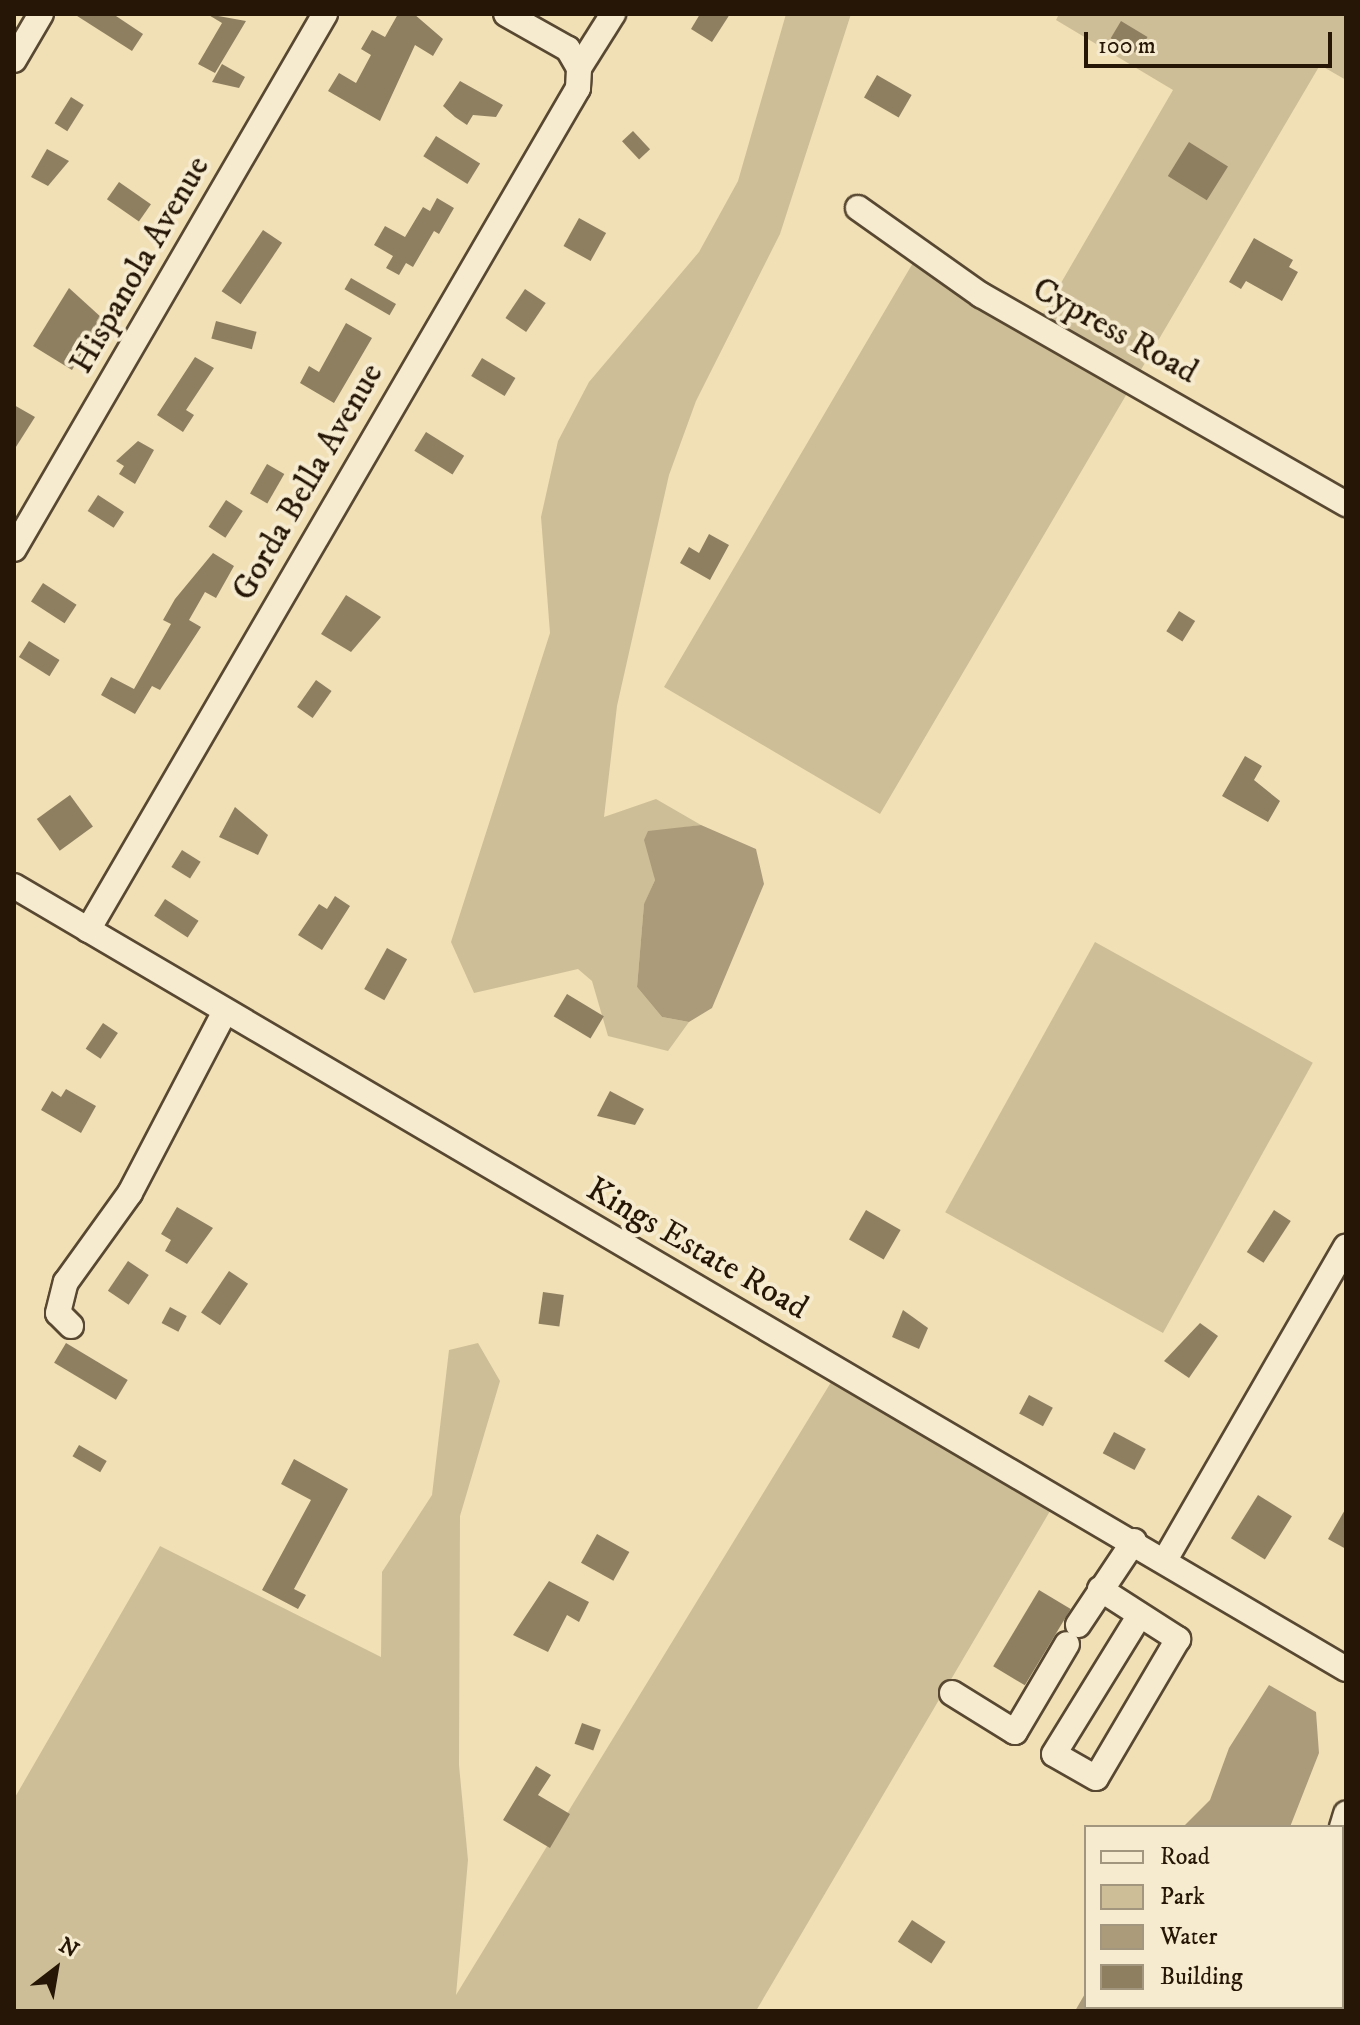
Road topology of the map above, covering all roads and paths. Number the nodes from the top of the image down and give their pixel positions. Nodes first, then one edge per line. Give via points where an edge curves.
1 (41, 14) edge
2 (325, 14) edge
3 (506, 14) edge
4 (613, 14) edge
5 (14, 60) edge
6 (579, 68) junction
7 (858, 208) dead end
8 (1346, 504) edge
9 (14, 549) edge
10 (14, 886) edge
11 (88, 930) junction
12 (225, 1011) junction
13 (1346, 1247) edge
14 (71, 1326) dead end
15 (1134, 1541) junction
16 (1165, 1560) junction
17 (1100, 1589) junction
18 (1140, 1615) junction
19 (1346, 1669) edge
20 (952, 1693) dead end
21 (1015, 1732) junction
22 (1054, 1754) junction

1 - 5 street
2 - 9 street, Hispanola Avenue
3 - 6 street via 568,49
4 - 6 street, Gorda Bella Avenue
6 - 11 street, Gorda Bella Avenue via 572,99
7 - 8 street, Cypress Road via 981,295
10 - 11 street, Kings Estate Road
11 - 12 street, Kings Estate Road
12 - 14 street via 130,1193 66,1282 58,1313
12 - 15 street, Kings Estate Road
13 - 16 street
15 - 16 street, Kings Estate Road
15 - 17 street
16 - 19 street, Kings Estate Road
17 - 18 street
17 - 21 street
18 - 22 street
18 - 22 street via 1178,1639 1096,1778
20 - 21 street
21 - 22 street

